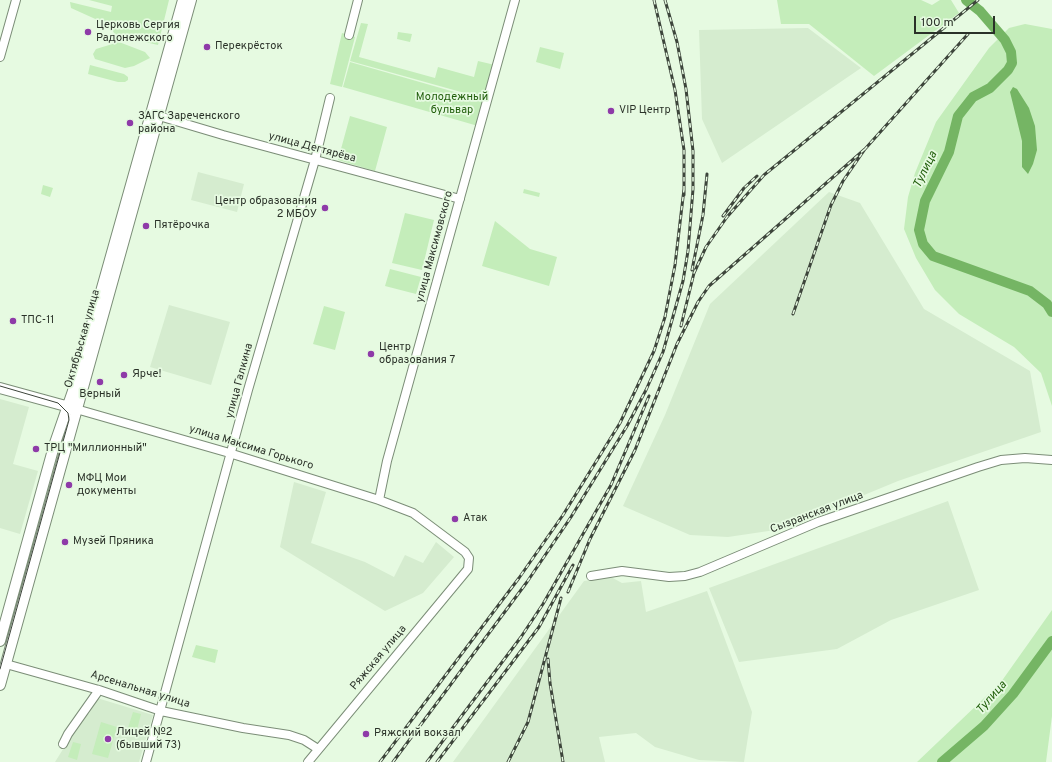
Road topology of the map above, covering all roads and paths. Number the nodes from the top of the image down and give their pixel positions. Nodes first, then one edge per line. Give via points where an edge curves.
1 (16, 0) edge
2 (183, 0) edge
3 (191, 0) edge
4 (358, 0) edge
5 (515, 0) edge
6 (349, 35) dead end
7 (0, 57) edge
8 (330, 98) dead end
9 (159, 116) junction
10 (315, 160) junction
11 (460, 199) junction
12 (0, 388) edge
13 (72, 408) junction
14 (232, 454) junction
15 (1052, 460) edge
16 (379, 500) junction
17 (468, 569) joint
18 (591, 576) dead end
19 (0, 641) edge
20 (3, 663) edge
21 (0, 685) edge
22 (98, 690) junction
23 (161, 711) junction
24 (63, 744) dead end
25 (318, 749) junction
26 (146, 762) edge
27 (308, 762) edge

1 - 7 street
2 - 13 main road, Октябрьская улица
3 - 9 main road, Октябрьская улица
4 - 6 street
5 - 11 street, улица Максимовского
8 - 10 street, улица Галкина
9 - 10 street, улица Дегтярёва
9 - 13 main road, Октябрьская улица
10 - 11 street, улица Дегтярёва
10 - 14 street, улица Галкина
11 - 16 street, улица Максимовского via 389,455
12 - 13 main road, улица Максима Горького
13 - 14 street, улица Максима Горького
13 - 19 main road, Октябрьская улица via 54,446
13 - 20 main road, Октябрьская улица
14 - 16 street, улица Максима Горького
14 - 23 street, улица Галкина
15 - 18 street, Сызранская улица via 1001,460 978,467 818,522 685,576 669,577 622,571
16 - 17 street, улица Максима Горького via 413,514 465,552 469,558
17 - 25 street, Ряжская улица
20 - 21 main road, Октябрьская улица
20 - 22 street, Арсенальная улица
22 - 23 street, Арсенальная улица
22 - 24 street
23 - 25 street, Арсенальная улица via 288,735 304,740
23 - 26 street, улица Галкина
25 - 27 street, Ряжская улица

